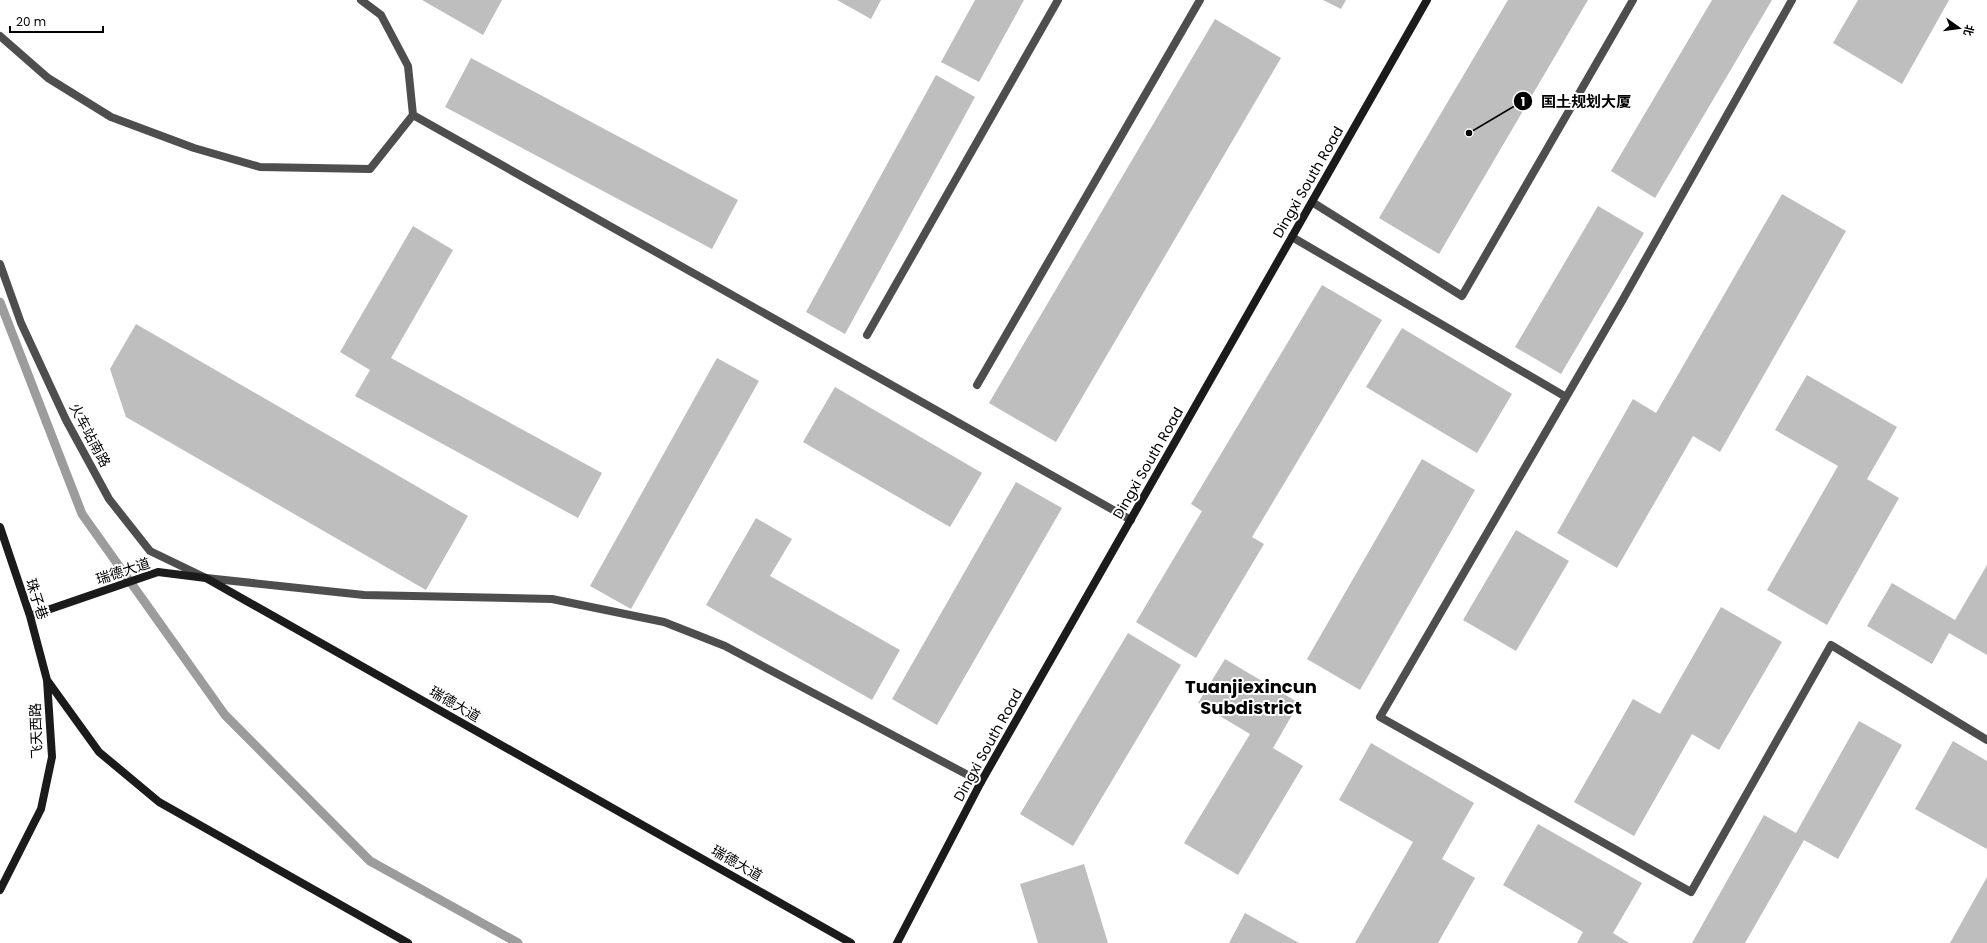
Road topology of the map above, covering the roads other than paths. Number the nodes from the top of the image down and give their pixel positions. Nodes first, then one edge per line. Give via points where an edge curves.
1 (361, 0) edge
2 (1058, 0) edge
3 (1200, 0) edge
4 (1427, 0) edge
5 (1633, 0) edge
6 (1792, 0) edge
7 (0, 36) edge
8 (413, 115) junction
9 (1312, 202) junction
10 (1292, 237) junction
11 (0, 264) edge
12 (866, 335) dead end
13 (977, 385) dead end
14 (1566, 397) junction
15 (1131, 520) junction
16 (0, 527) edge
17 (206, 578) junction
18 (30, 616) junction
19 (47, 680) junction
20 (1987, 740) edge
21 (981, 782) junction
22 (0, 890) edge
23 (408, 943) edge
24 (851, 943) edge
25 (897, 943) edge

1 - 8 street via 381,15 408,66
2 - 12 street
3 - 13 street
4 - 9 street, Dingxi South Road
5 - 9 street via 1462,296
6 - 14 street
7 - 8 street via 48,78 111,117 194,148 260,167 370,169
8 - 15 street
9 - 10 street, Dingxi South Road
10 - 14 street
10 - 15 street, Dingxi South Road
11 - 17 street, 火车站南路 via 21,323 66,420 109,500 150,551
14 - 20 street via 1380,717 1690,892 1831,645
15 - 21 street, Dingxi South Road
16 - 18 street, 珠子巷
17 - 18 street, 瑞德大道 via 158,572
17 - 21 street, 火车站南路 via 364,595 552,599 664,622 724,646
17 - 24 street, 瑞德大道
18 - 19 street, 珠子巷
19 - 22 street, 飞天西路 via 52,757 41,809
19 - 23 street via 99,752 160,802
21 - 25 street, Dingxi South Road

